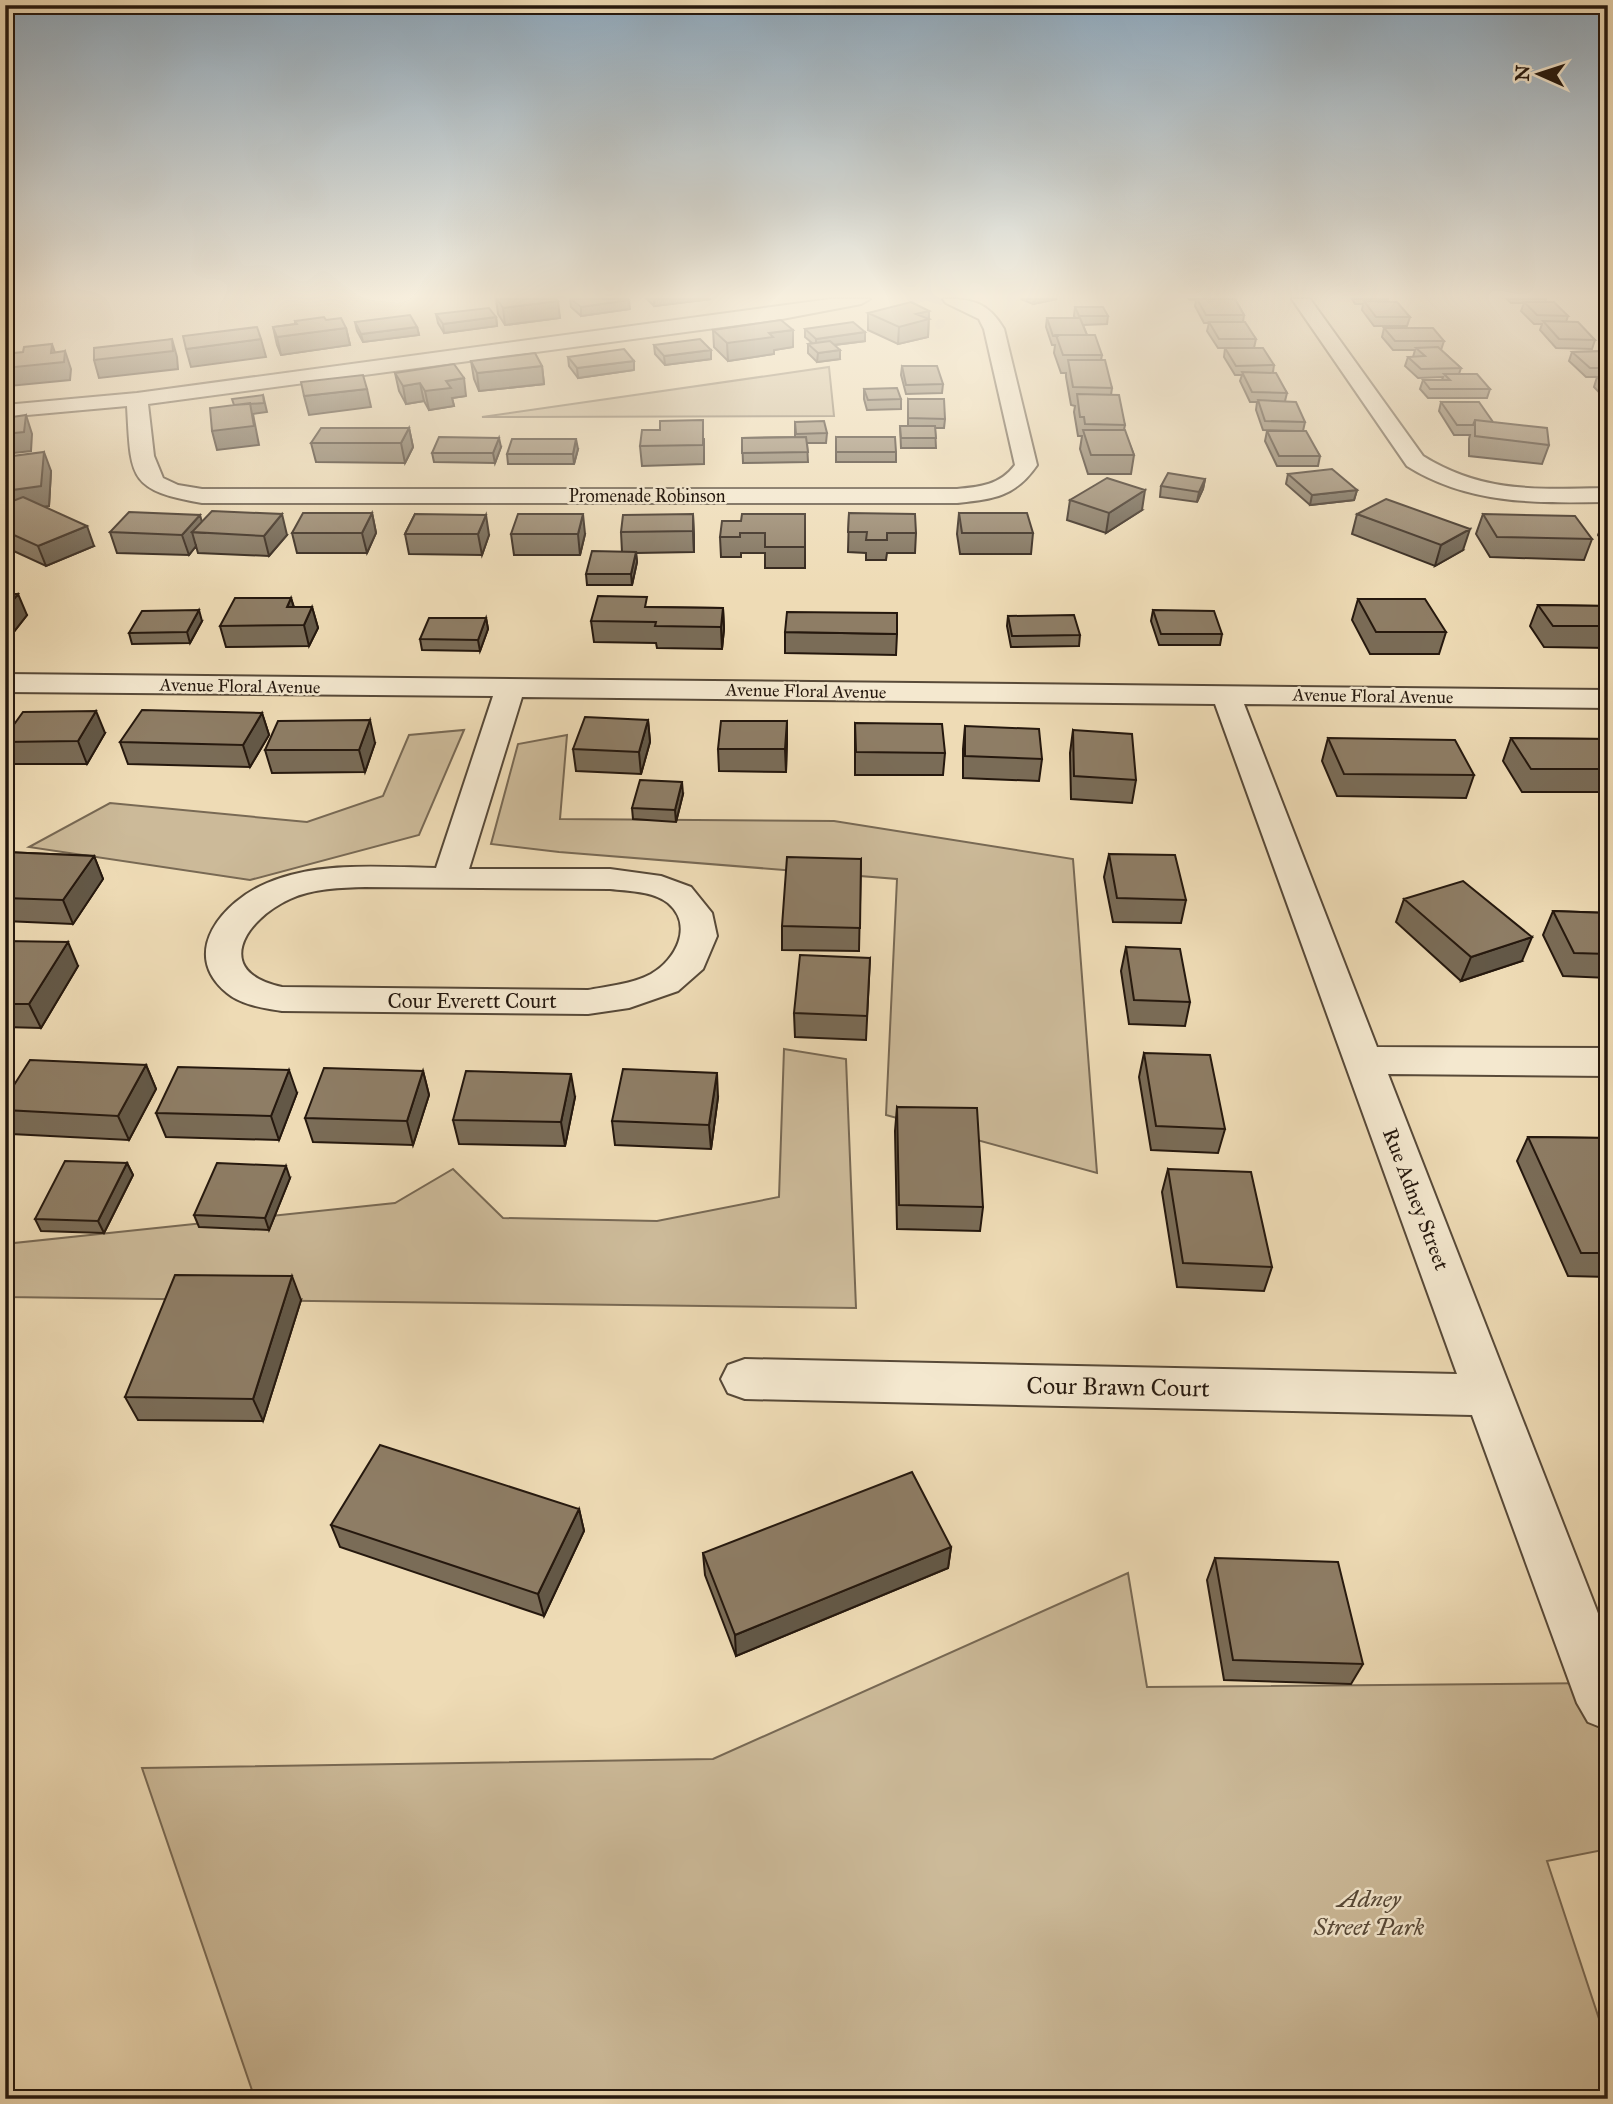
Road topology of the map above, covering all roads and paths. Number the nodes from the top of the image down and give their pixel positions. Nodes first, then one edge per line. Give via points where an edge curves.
1 (151, 397) edge
2 (1010, 397) edge
3 (1370, 397) edge
4 (137, 399) junction
5 (5, 411) edge
6 (1608, 495) edge
7 (5, 683) edge
8 (510, 688) junction
9 (1226, 695) junction
10 (1608, 699) edge
11 (449, 878) junction
12 (1363, 1060) junction
13 (1608, 1062) edge
14 (745, 1378) dead end
15 (1491, 1395) junction
16 (1608, 1702) edge

1 - 4 street
2 - 4 street, Promenade Robinson via 1026,465 1016,482 988,493 957,496 202,496 172,491 145,473
3 - 6 street via 1415,461 1450,482 1515,494
4 - 5 street
7 - 8 street, Avenue Floral Avenue
8 - 9 street, Avenue Floral Avenue
8 - 11 street
9 - 10 street, Avenue Floral Avenue
9 - 12 street, Rue Adney Street
11 - 11 street, Cour Everett Court via 332,879 300,883 270,894 244,911 226,934 222,956 230,977 251,992 282,999 588,1002 629,996 665,982 690,961 699,936 695,913 679,894 649,883
12 - 13 street
12 - 15 street, Rue Adney Street
14 - 15 street, Cour Brawn Court
15 - 16 street, Rue Adney Street via 1597,1683

